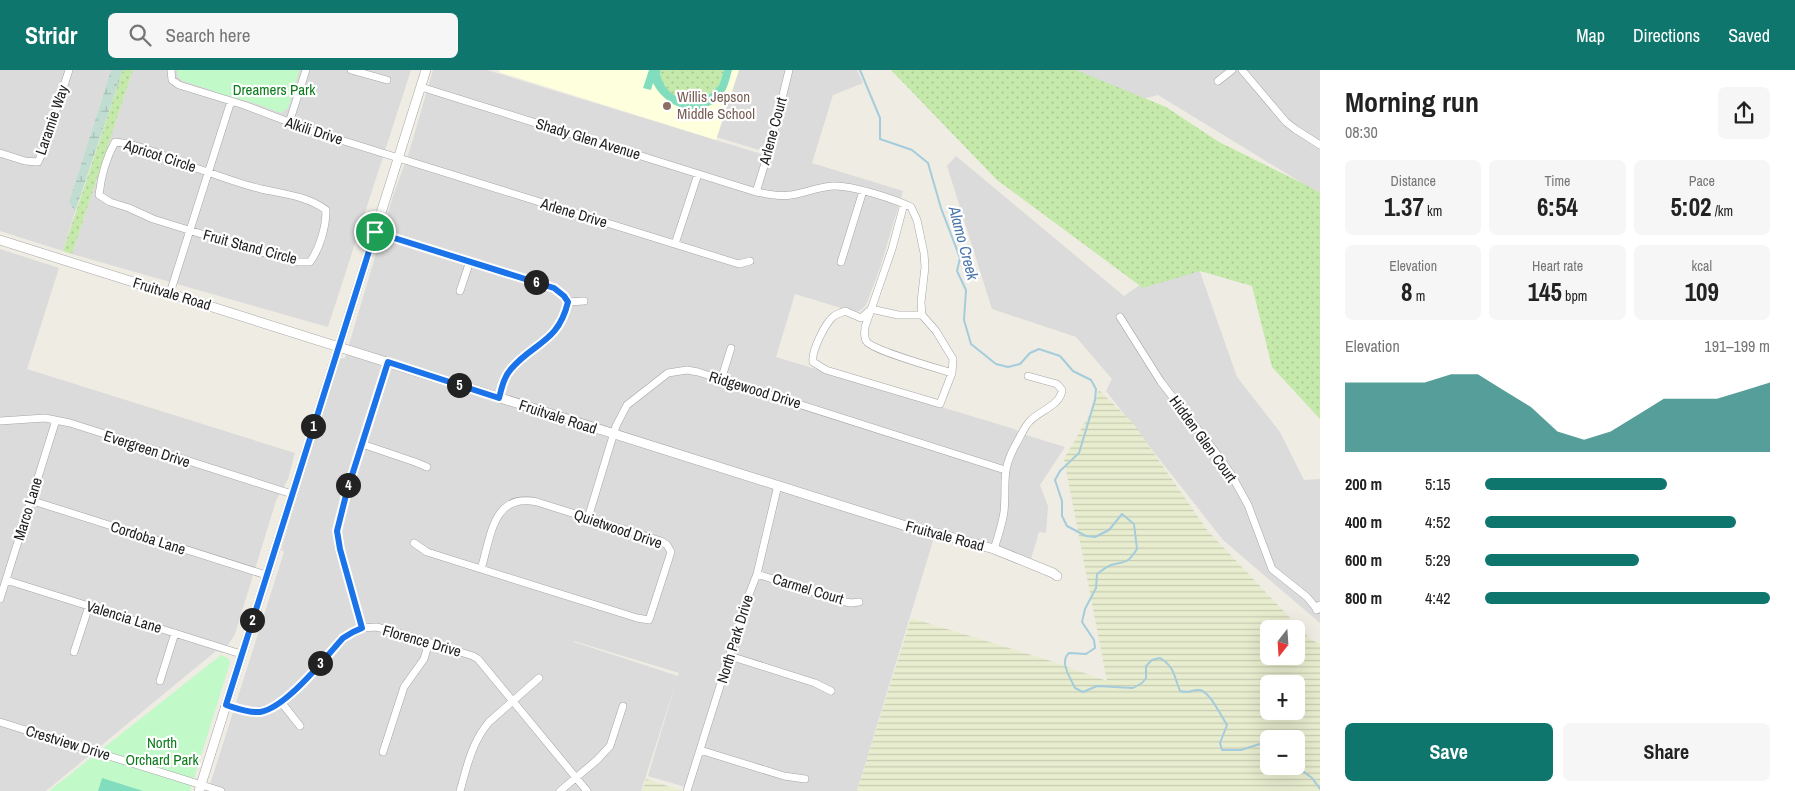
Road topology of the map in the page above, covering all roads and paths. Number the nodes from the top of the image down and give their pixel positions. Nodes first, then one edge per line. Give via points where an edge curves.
1 (69, 70) edge
2 (171, 70) edge
3 (306, 70) edge
4 (351, 70) edge
5 (426, 70) edge
6 (789, 70) edge
7 (1232, 70) edge
8 (1242, 70) edge
9 (387, 80) dead end
10 (1218, 81) dead end
11 (421, 87) junction
12 (231, 101) junction
13 (289, 123) junction
14 (1320, 145) edge
15 (0, 152) edge
16 (398, 157) junction
17 (208, 172) junction
18 (698, 174) junction
19 (756, 192) junction
20 (864, 192) junction
21 (904, 204) junction
22 (190, 230) junction
23 (375, 232) junction
24 (0, 240) edge
25 (675, 244) junction
26 (470, 261) junction
27 (750, 261) dead end
28 (841, 262) dead end
29 (460, 291) dead end
30 (170, 293) junction
31 (584, 301) dead end
32 (568, 302) junction
33 (871, 309) junction
34 (922, 314) junction
35 (1120, 317) dead end
36 (338, 347) junction
37 (731, 348) dead end
38 (388, 362) junction
39 (952, 373) junction
40 (1028, 376) dead end
41 (720, 380) junction
42 (499, 398) junction
43 (56, 420) junction
44 (0, 421) edge
45 (614, 435) junction
46 (362, 444) junction
47 (426, 467) dead end
48 (1005, 470) junction
49 (778, 486) junction
50 (292, 494) junction
51 (30, 500) junction
52 (588, 518) junction
53 (414, 543) dead end
54 (994, 549) junction
55 (481, 568) junction
56 (757, 574) junction
57 (266, 575) junction
58 (1056, 576) dead end
59 (6, 580) junction
60 (0, 599) edge
61 (859, 602) dead end
62 (89, 606) junction
63 (1319, 607) edge
64 (362, 628) junction
65 (175, 633) junction
66 (429, 642) junction
67 (74, 652) dead end
68 (241, 654) junction
69 (730, 656) junction
70 (539, 678) dead end
71 (160, 681) dead end
72 (831, 691) dead end
73 (514, 700) junction
74 (281, 702) junction
75 (226, 705) junction
76 (622, 706) dead end
77 (1, 724) edge
78 (300, 726) dead end
79 (700, 750) junction
80 (383, 752) dead end
81 (577, 778) junction
82 (805, 779) dead end
83 (200, 788) edge
84 (222, 791) edge
85 (460, 791) edge
86 (560, 791) edge
87 (587, 791) edge
88 (687, 791) edge

1 - 15 street, Laramie Way via 38,162
2 - 12 street, Alkili Drive via 172,80 179,85
3 - 13 street
4 - 9 street
5 - 11 street
6 - 19 street, Arlene Court
7 - 10 street
8 - 14 street via 1286,122
11 - 16 street
11 - 18 street, Shady Glen Avenue
12 - 13 street, Alkili Drive
12 - 17 street
13 - 16 street, Alkili Drive
16 - 23 street
16 - 25 street, Arlene Drive
17 - 22 street
17 - 22 street, Apricot Circle via 127,143 116,142 109,152 98,195 153,219
17 - 22 street, Fruit Stand Circle via 318,204 326,210 324,229 310,262 256,251
18 - 19 street, Shady Glen Avenue
18 - 25 street
19 - 20 street, Shady Glen Avenue via 791,195 835,186
20 - 21 street, Shady Glen Avenue
20 - 28 street
21 - 33 street
21 - 34 street via 912,207 918,220 924,253
22 - 30 street
23 - 26 street
23 - 36 street
24 - 30 street, Fruitvale Road
25 - 27 street, Arlene Drive via 739,264
26 - 29 street
26 - 32 street via 554,288
30 - 36 street, Fruitvale Road
31 - 32 street
32 - 42 street via 559,327 510,371
33 - 34 street via 898,315
33 - 39 street via 865,327 867,343
33 - 39 street via 861,318 845,311 833,317 815,347 813,362 826,370 940,404
34 - 39 street via 953,359
35 - 63 street, Hidden Glen Court via 1161,382 1232,476 1248,505 1272,569
36 - 38 street, Fruitvale Road
36 - 50 street
37 - 41 street
38 - 42 street, Fruitvale Road
38 - 46 street
40 - 48 street via 1057,384 1062,395 1029,421
41 - 45 street, Ridgewood Drive via 687,370 668,373 627,405
41 - 48 street, Ridgewood Drive
42 - 45 street, Fruitvale Road
43 - 44 street, Evergreen Drive
43 - 50 street, Evergreen Drive
43 - 51 street, Marco Lane
45 - 49 street, Fruitvale Road
45 - 52 street, Ridgewood Drive
46 - 47 street
46 - 64 street via 337,531
48 - 54 street via 1002,526
49 - 54 street, Fruitvale Road via 926,532
49 - 56 street, North Park Drive
50 - 57 street
51 - 57 street, Cordoba Lane
51 - 59 street, Marco Lane
52 - 55 street, Quietwood Drive via 531,500 509,503 496,517
52 - 55 street, Quietwood Drive via 661,541 670,548 670,558 649,620
53 - 55 street via 427,552
54 - 58 street, Fruitvale Road
56 - 61 street, Carmel Court via 841,601
56 - 69 street, North Park Drive
57 - 68 street
59 - 60 street, Marco Lane
59 - 62 street, Valencia Lane
62 - 65 street, Valencia Lane
62 - 67 street
64 - 66 street, Florence Drive via 376,627
64 - 74 street, Florence Drive via 343,638
65 - 68 street, Valencia Lane
65 - 71 street
66 - 73 street, Florence Drive via 478,659
66 - 80 street via 424,659 404,687
68 - 75 street
69 - 72 street via 815,682
69 - 79 street, North Park Drive
70 - 73 street
73 - 81 street, Florence Drive
73 - 85 street via 488,722 476,738
74 - 75 street, Florence Drive via 270,709 252,712
74 - 78 street
75 - 83 street
76 - 81 street via 610,746
77 - 83 street, Crestview Drive
79 - 82 street via 784,776
79 - 88 street, North Park Drive
81 - 86 street
81 - 87 street, Florence Drive
83 - 84 street, Crestview Drive

